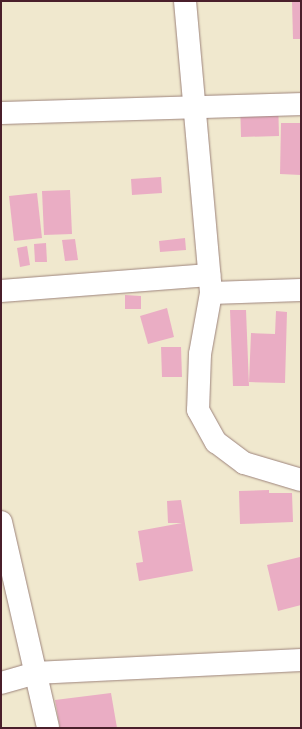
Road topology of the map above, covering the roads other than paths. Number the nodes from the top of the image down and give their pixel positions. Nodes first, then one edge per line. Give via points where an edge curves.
1 (185, 1) edge
2 (194, 104) junction
3 (301, 104) edge
4 (1, 113) edge
5 (210, 284) junction
6 (301, 290) edge
7 (1, 291) edge
8 (301, 480) edge
9 (1, 522) edge
10 (301, 660) edge
11 (35, 673) junction
12 (1, 683) edge
13 (48, 728) edge

1 - 2 street
2 - 3 street
2 - 4 street
2 - 5 street
5 - 6 street
5 - 7 street
5 - 8 street via 200,354 198,410 216,442 244,463
9 - 11 street
10 - 11 street
11 - 12 street
11 - 13 street

